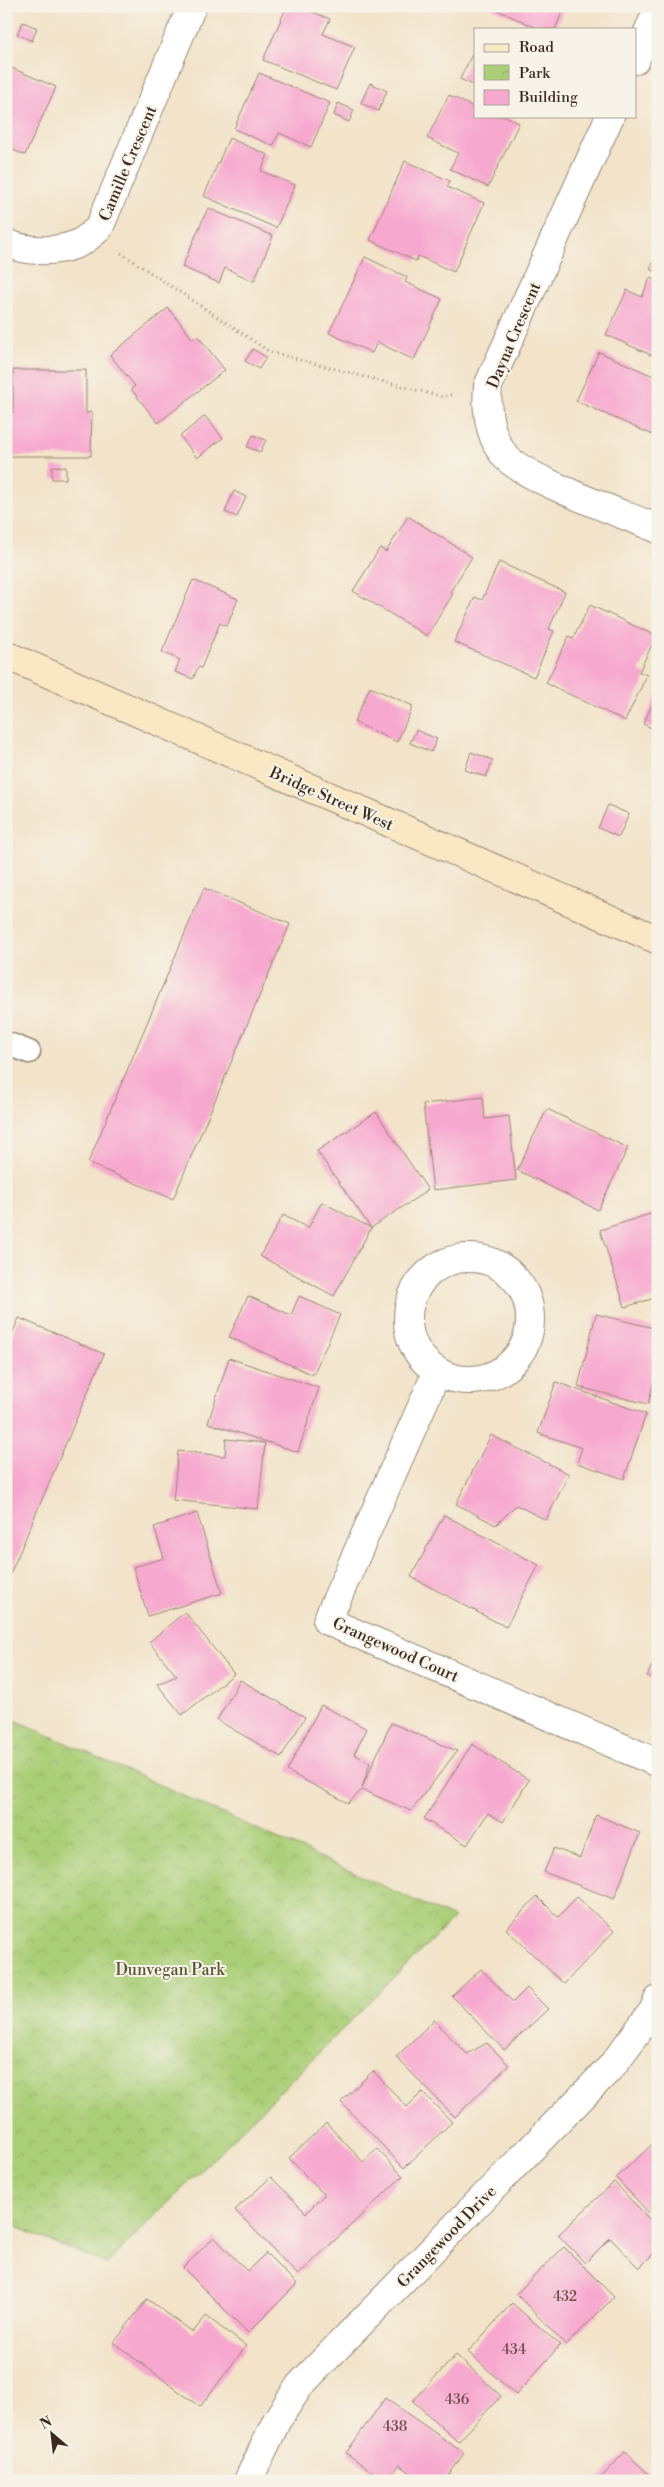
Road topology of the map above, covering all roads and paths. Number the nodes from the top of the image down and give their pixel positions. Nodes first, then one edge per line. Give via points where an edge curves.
1 (192, 6) edge
2 (658, 10) edge
3 (636, 58) edge
4 (609, 118) edge
5 (99, 228) junction
6 (6, 243) edge
7 (488, 386) junction
8 (658, 529) edge
9 (6, 656) edge
10 (658, 940) edge
11 (6, 1043) edge
12 (29, 1052) dead end
13 (437, 1372) junction
14 (658, 1763) edge
15 (658, 2000) edge
16 (248, 2481) edge

1 - 5 street, Camille Crescent
2 - 3 street
4 - 7 street, Dayna Crescent
5 - 6 street, Camille Crescent via 78,244 52,250 15,247
5 - 7 path via 124,256 270,352 443,397
7 - 8 street, Dayna Crescent via 486,408 494,434 504,455 524,472
9 - 10 main road, Bridge Street West
11 - 12 lane
13 - 13 street via 456,1379 478,1380 492,1376 510,1365 527,1339 530,1318 526,1298 515,1279 497,1265 466,1258 445,1263 422,1281 411,1299 408,1327 414,1348
13 - 14 street, Grangewood Court via 327,1621
15 - 16 street, Grangewood Drive via 611,2067 300,2384 277,2420

